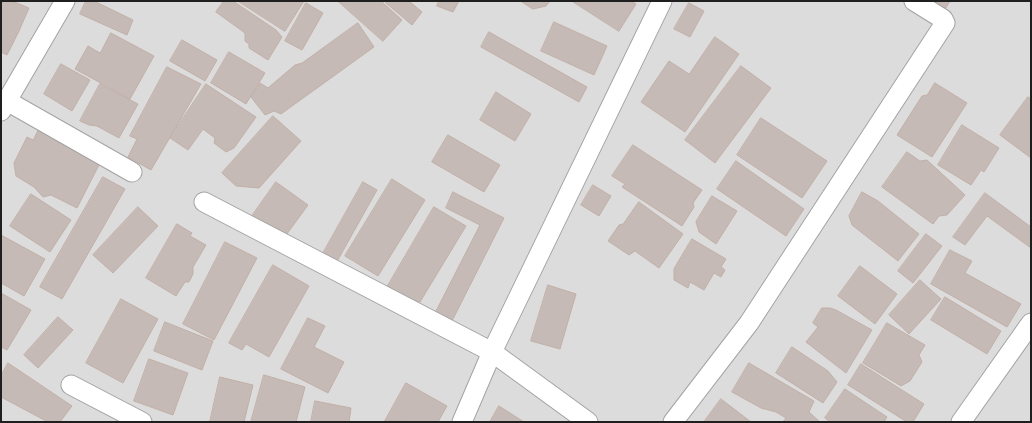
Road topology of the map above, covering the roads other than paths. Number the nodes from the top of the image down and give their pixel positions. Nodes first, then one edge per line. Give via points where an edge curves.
1 (65, 1) edge
2 (662, 1) edge
3 (914, 1) edge
4 (4, 106) edge
5 (132, 172) dead end
6 (204, 202) dead end
7 (1031, 323) edge
8 (492, 352) junction
9 (70, 385) dead end
10 (142, 422) edge
11 (462, 422) edge
12 (588, 422) edge
13 (673, 422) edge
14 (961, 422) edge

1 - 4 street
2 - 8 street
3 - 13 street via 945,23 749,324
4 - 5 street
6 - 8 street
7 - 14 street
8 - 11 street
8 - 12 street
9 - 10 street

